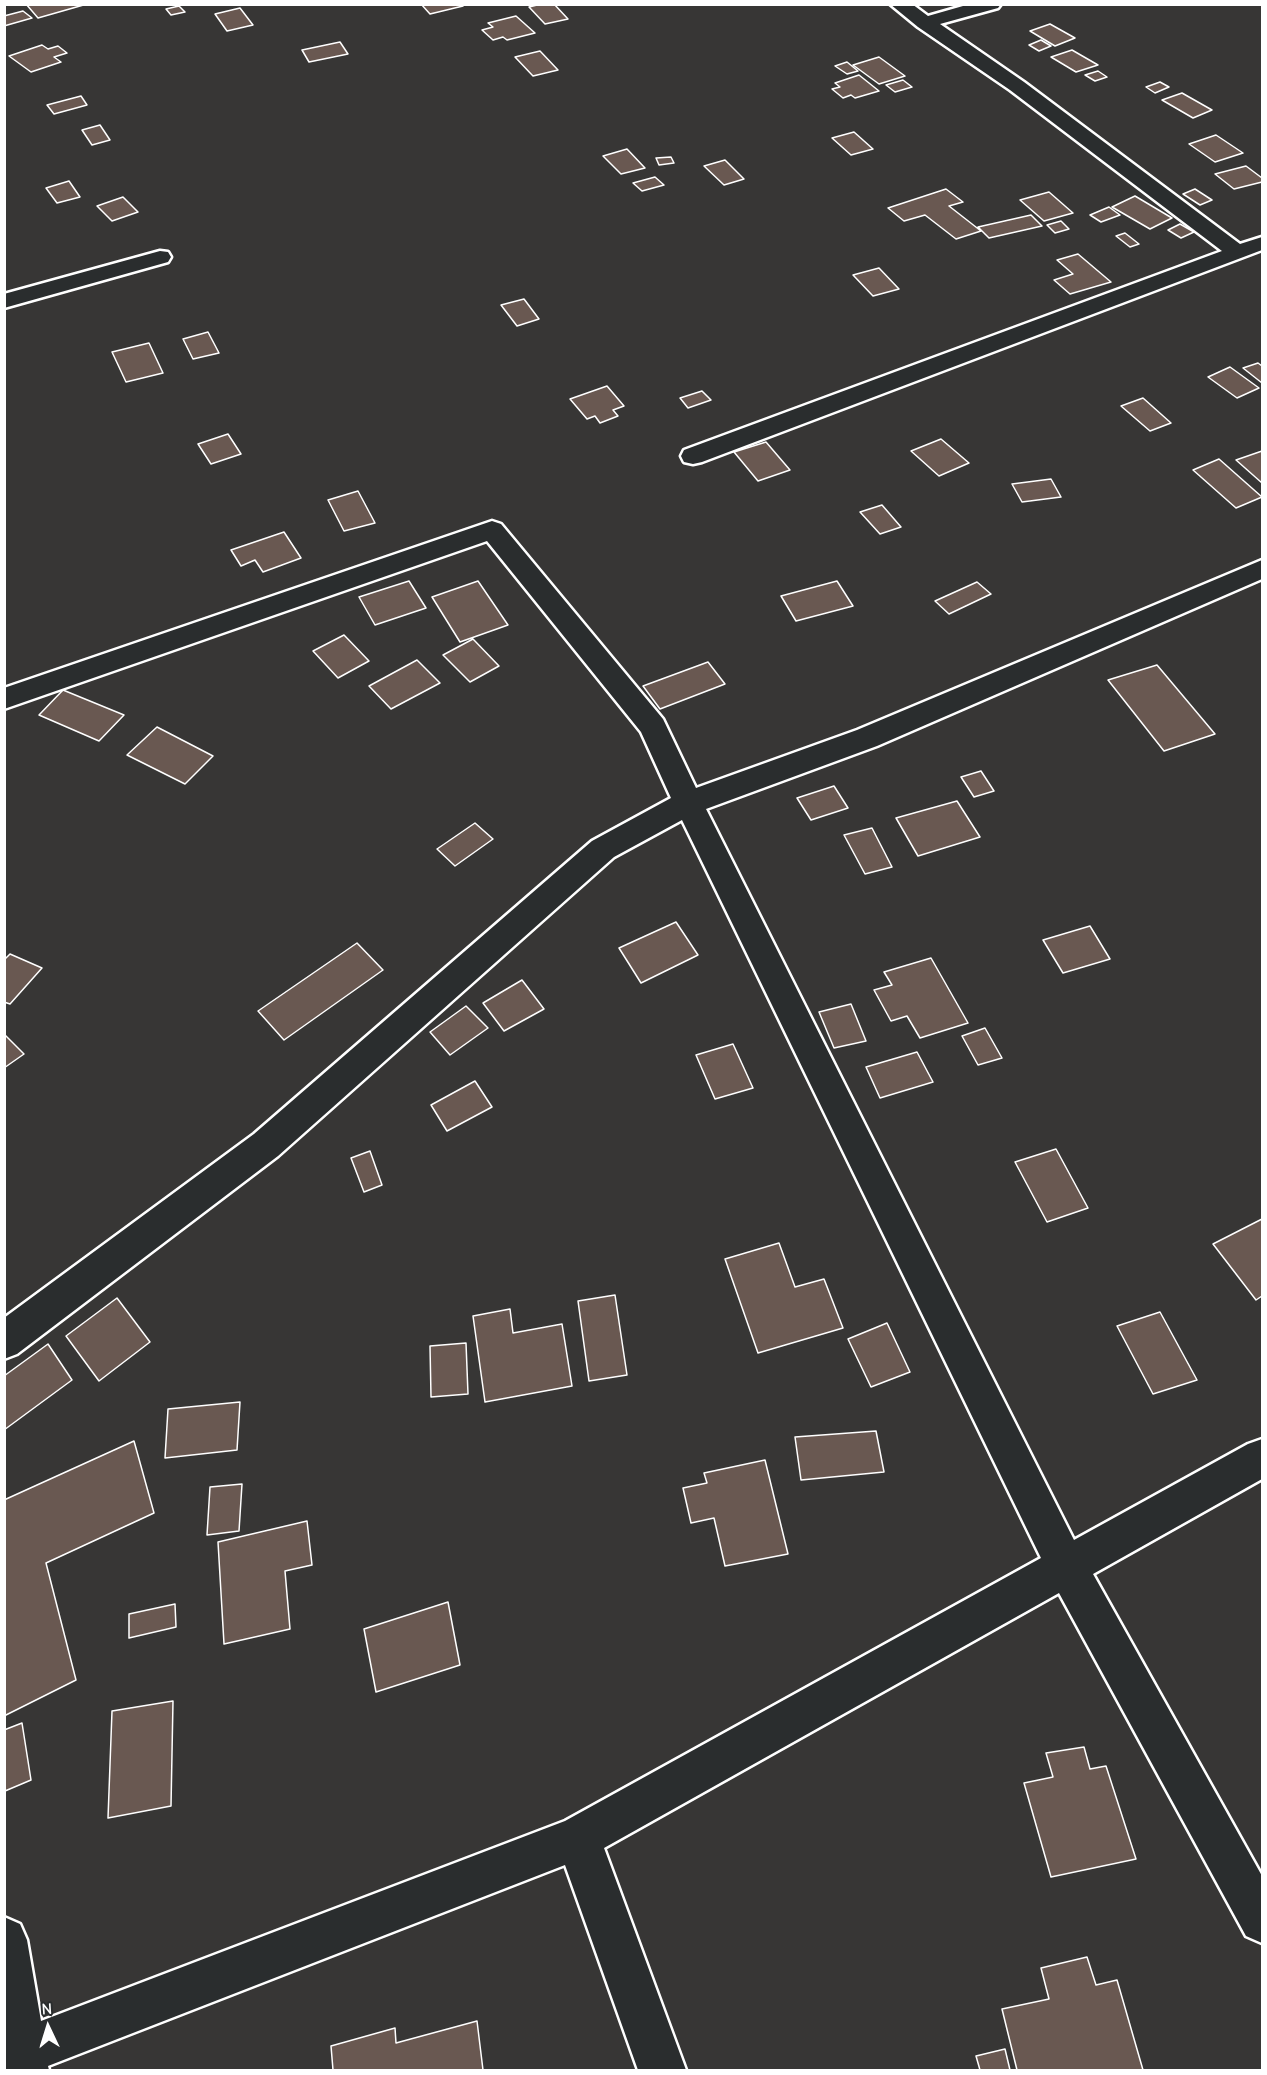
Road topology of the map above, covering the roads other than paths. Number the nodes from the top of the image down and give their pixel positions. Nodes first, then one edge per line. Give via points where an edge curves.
1 (899, 4) edge
2 (992, 4) edge
3 (924, 23) junction
4 (1263, 243) edge
5 (1239, 252) junction
6 (160, 257) dead end
7 (4, 301) edge
8 (693, 456) dead end
9 (1263, 569) edge
10 (4, 699) edge
11 (688, 803) junction
12 (4, 1341) edge
13 (1263, 1458) edge
14 (1067, 1568) junction
15 (578, 1838) junction
16 (1263, 1920) edge
17 (4, 1940) edge
18 (18, 2062) edge
19 (662, 2070) edge

1 - 3 street
2 - 3 street
3 - 5 street via 1017,86
4 - 5 street
5 - 8 street
6 - 7 street
9 - 11 street via 867,738
10 - 11 street via 492,530 652,727
11 - 12 street via 603,849 266,1145
11 - 14 street
13 - 14 street
14 - 15 street
14 - 16 street
15 - 18 street
15 - 19 street
17 - 18 street

